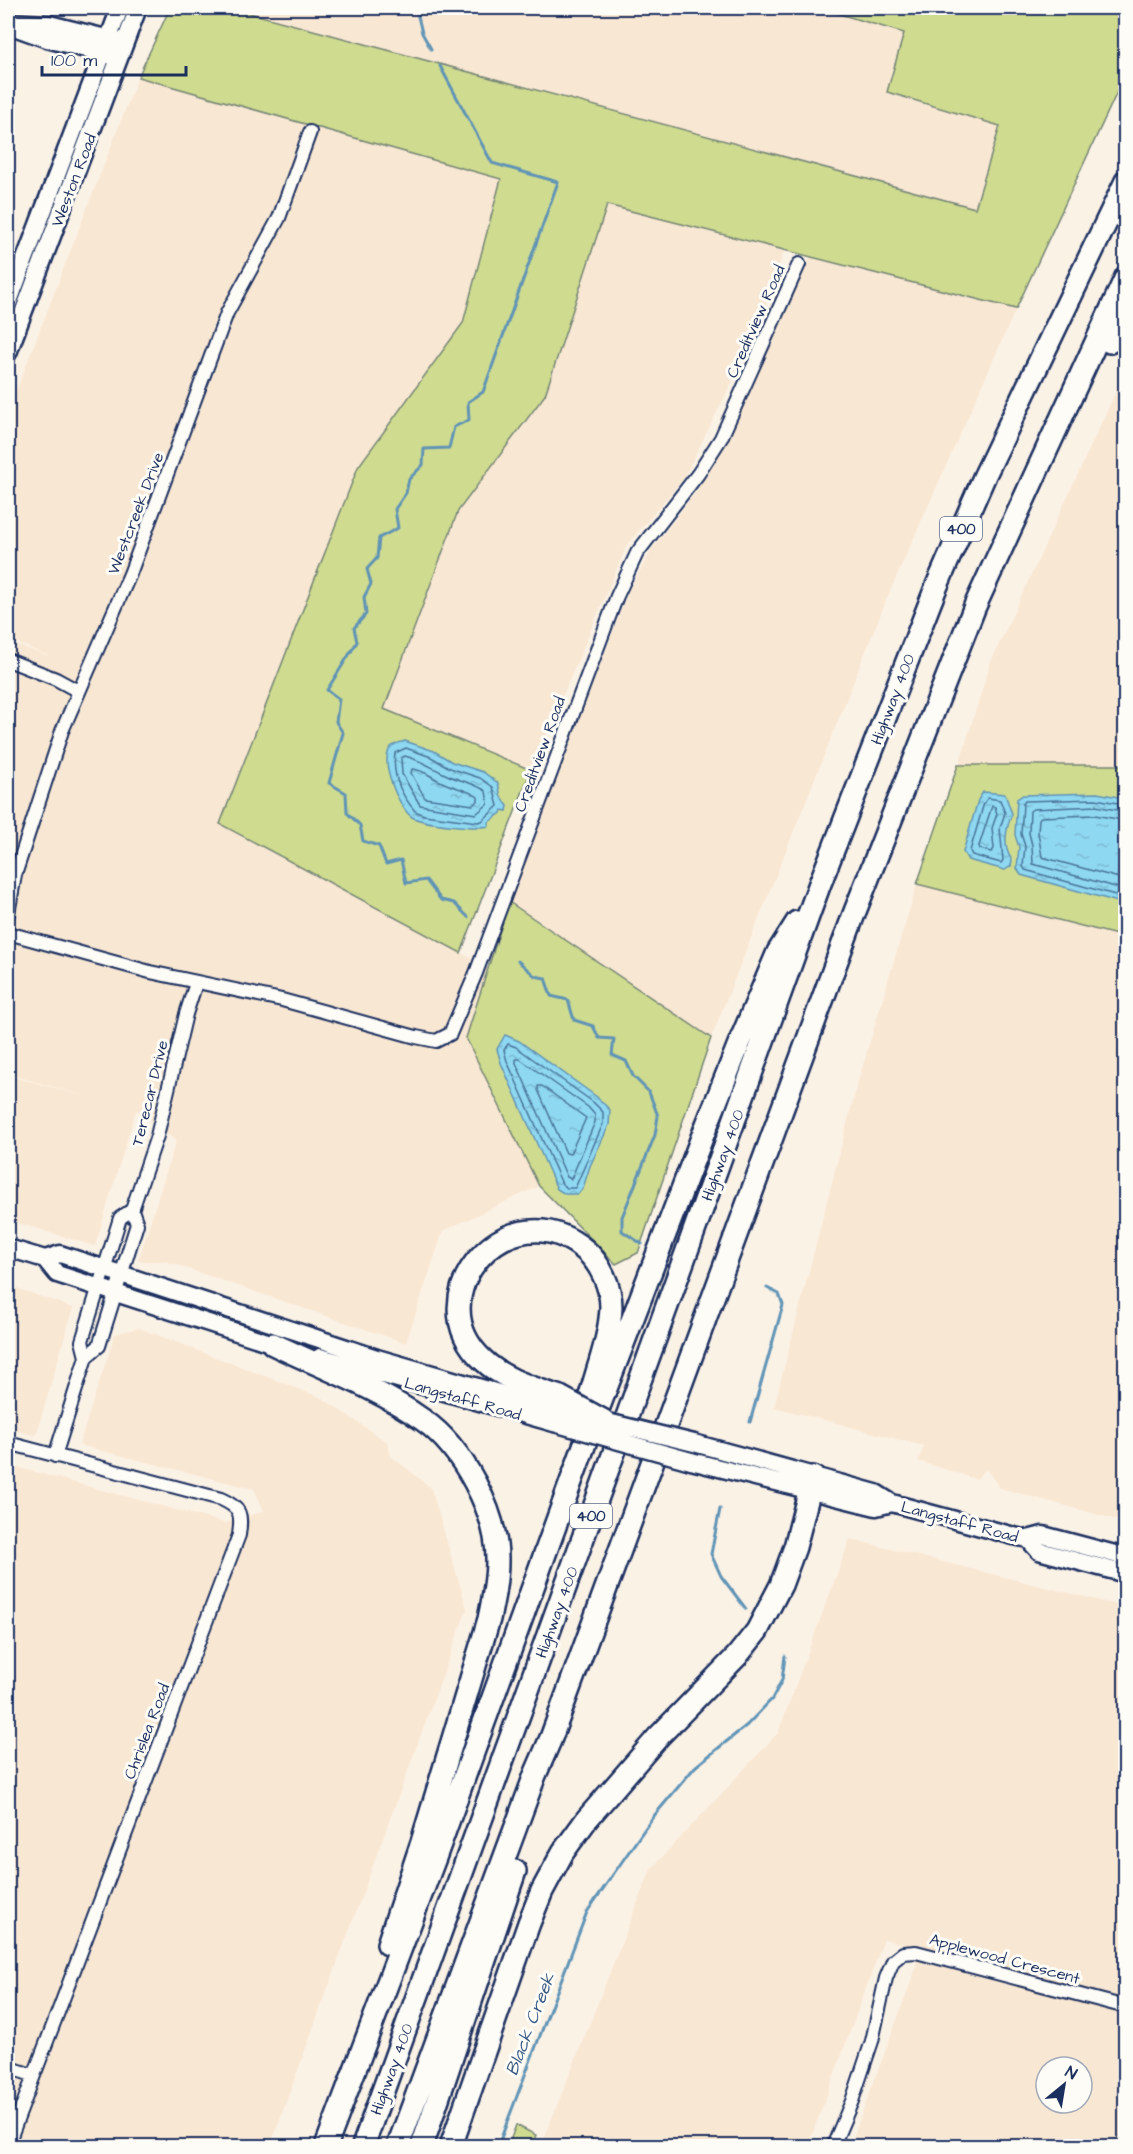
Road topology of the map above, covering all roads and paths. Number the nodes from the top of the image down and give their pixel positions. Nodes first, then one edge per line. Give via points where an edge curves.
1 (120, 8) edge
2 (138, 8) edge
3 (8, 23) edge
4 (106, 46) junction
5 (122, 50) junction
6 (310, 132) dead end
7 (1125, 181) edge
8 (799, 264) dead end
9 (1125, 277) edge
10 (8, 304) edge
11 (1125, 313) edge
12 (8, 353) edge
13 (1073, 390) junction
14 (8, 660) edge
15 (78, 691) junction
16 (819, 886) junction
17 (8, 914) edge
18 (8, 929) edge
19 (196, 983) junction
20 (132, 1210) junction
21 (8, 1248) edge
22 (45, 1259) junction
23 (113, 1270) junction
24 (98, 1288) junction
25 (115, 1293) junction
26 (273, 1344) junction
27 (86, 1357) junction
28 (557, 1410) junction
29 (604, 1421) joint
30 (8, 1443) edge
31 (584, 1446) junction
32 (55, 1456) junction
33 (812, 1484) junction
34 (1028, 1539) junction
35 (1125, 1557) edge
36 (1125, 1575) edge
37 (551, 1738) junction
38 (1125, 2007) edge
39 (361, 2051) junction
40 (8, 2067) edge
41 (32, 2075) junction
42 (8, 2144) edge
43 (326, 2146) edge
44 (363, 2146) edge
45 (398, 2146) edge
46 (422, 2146) edge
47 (451, 2146) edge
48 (833, 2146) edge

1 - 4 main road, Weston Road
2 - 5 main road, Weston Road
3 - 4 main road via 49,24
4 - 5 main road
4 - 10 main road, Weston Road
5 - 12 main road, Weston Road
6 - 15 street, Westcreek Drive via 279,218 227,313 130,574
7 - 16 highway, Highway 400 / 400 via 966,516
8 - 19 street, Creditview Road via 721,438 637,553 615,601 450,1034 436,1041 282,1000
9 - 13 highway, Highway 400 / 400
11 - 13 highway via 1106,350
13 - 37 highway, Highway 400 / 400 via 975,606 858,904
14 - 15 street
15 - 17 street, Westcreek Drive via 15,875
16 - 31 highway via 778,952 738,1044
16 - 44 highway, Highway 400 / 400
18 - 19 street via 8,933
19 - 20 street, Terecar Drive via 156,1136
20 - 23 street, Terecar Drive via 120,1218
20 - 23 street, Terecar Drive via 138,1224
21 - 22 main road, Langstaff Road
22 - 23 main road, Langstaff Road via 60,1254
22 - 24 main road, Langstaff Road via 57,1274
23 - 24 street
23 - 25 street, Terecar Drive
23 - 28 main road, Langstaff Road via 377,1358
24 - 25 main road, Langstaff Road
24 - 27 street via 82,1341
25 - 26 main road, Langstaff Road
25 - 27 street, Terecar Drive via 99,1346
26 - 28 main road, Langstaff Road
26 - 39 highway via 426,1422 448,1442 471,1475 495,1534 498,1559 489,1619 422,1842 375,1981
27 - 32 street
28 - 29 highway, bridge
28 - 31 highway via 482,1359 465,1338 462,1327 459,1310 467,1274 496,1241 518,1233 541,1231 578,1244 594,1258 606,1284 611,1305 608,1328 583,1424
28 - 33 main road, Langstaff Road, bridge via 691,1461
29 - 33 main road, Langstaff Road, bridge via 694,1443
30 - 32 street, Chrislea Road
31 - 39 highway
32 - 41 street, Chrislea Road via 221,1499 240,1512 241,1521 239,1535
33 - 34 main road, Langstaff Road via 876,1508 892,1503
33 - 47 highway via 781,1585 758,1631 652,1744 563,1852 529,1923
34 - 35 main road, Langstaff Road via 1043,1536
34 - 36 main road, Langstaff Road via 1039,1551
37 - 45 highway, Highway 400 / 400
37 - 46 highway via 550,1767
38 - 48 street, Applewood Crescent via 916,1952 903,1953 893,1962 886,1978 872,2041
39 - 43 highway
40 - 41 street
41 - 42 street, Chrislea Road

